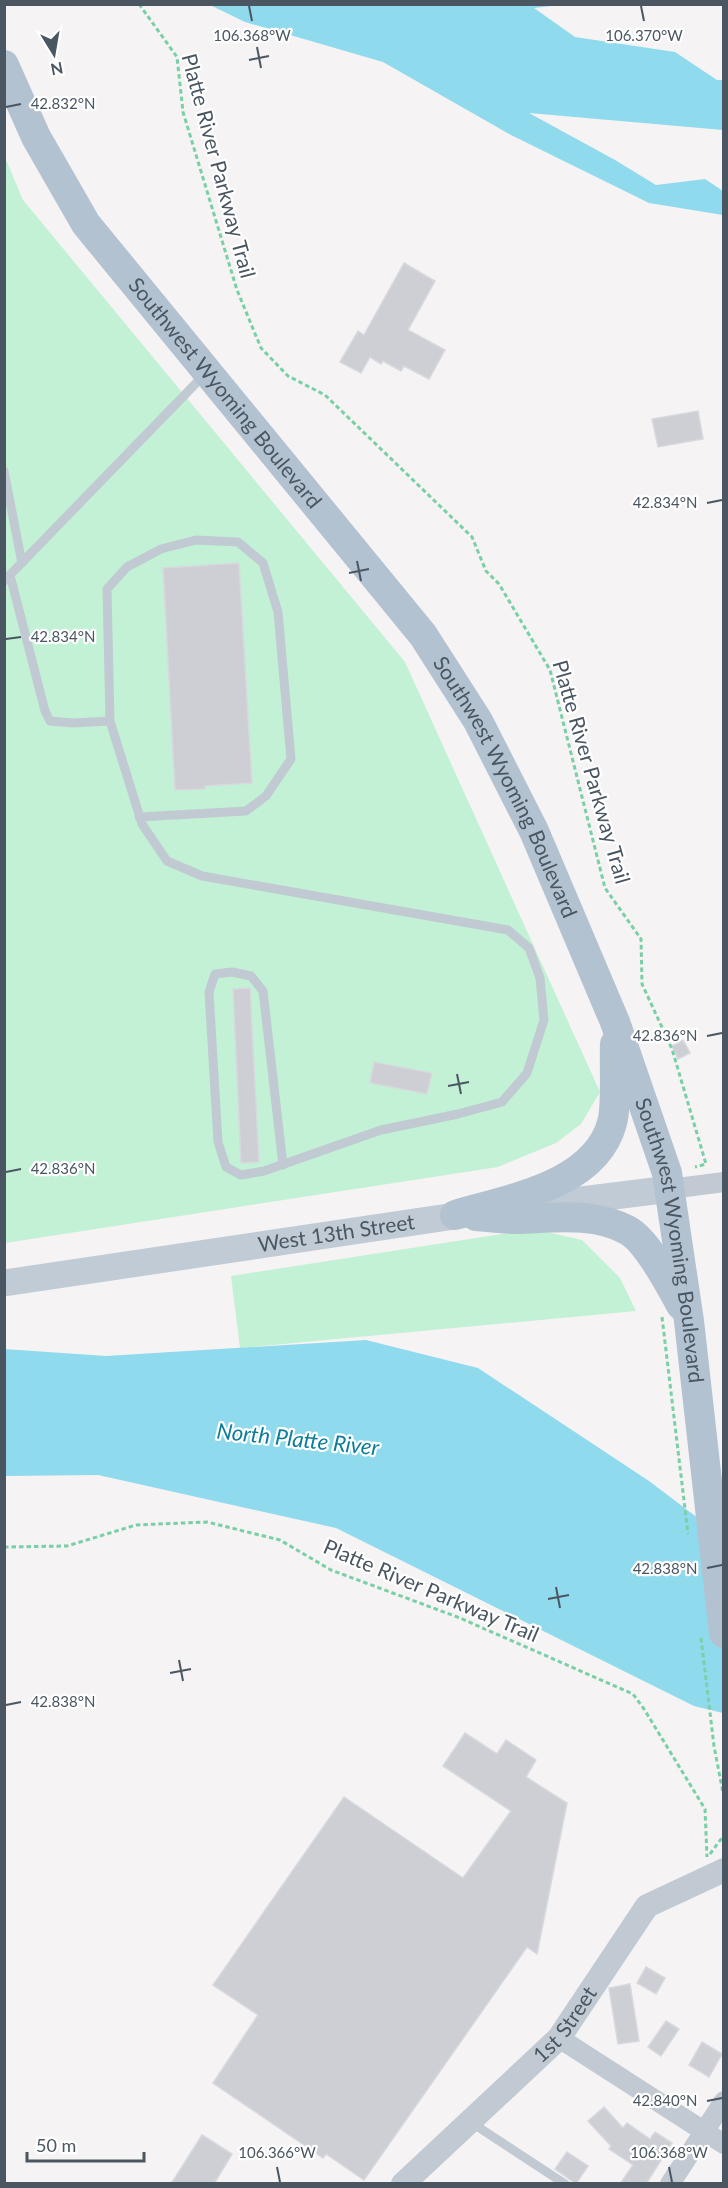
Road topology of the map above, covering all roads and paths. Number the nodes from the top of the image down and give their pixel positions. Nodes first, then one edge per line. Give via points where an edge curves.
1 (139, 4) edge
2 (4, 65) edge
3 (207, 371) junction
4 (4, 471) edge
5 (22, 563) junction
6 (8, 578) edge
7 (110, 721) junction
8 (140, 817) junction
9 (615, 1022) junction
10 (706, 1164) dead end
11 (283, 1165) junction
12 (723, 1182) edge
13 (670, 1189) junction
14 (455, 1215) junction
15 (4, 1283) edge
16 (689, 1321) junction
17 (4, 1547) edge
18 (723, 1633) edge
19 (714, 1746) dead end
20 (723, 1798) edge
21 (723, 1835) edge
22 (723, 1870) edge
23 (559, 2038) junction
24 (723, 2101) edge
25 (470, 2121) junction
26 (704, 2131) junction
27 (723, 2144) edge
28 (403, 2184) edge
29 (565, 2184) edge
30 (670, 2184) edge

1 - 10 path, Platte River Parkway Trail via 177,57 183,112 237,290 261,348 288,376 325,395 472,537 486,572 499,584 550,670 605,888 641,939 642,984 672,1049
2 - 3 main road, Southwest Wyoming Boulevard via 36,137 86,224
3 - 5 lane
3 - 9 main road, Southwest Wyoming Boulevard via 423,635 478,721 534,831
4 - 5 lane
5 - 6 lane
6 - 7 lane via 50,721
7 - 8 lane
7 - 8 lane via 107,590 127,567 161,549 196,540 238,542 263,563 278,612 291,759 266,796 246,811
8 - 11 lane via 167,861 202,876 508,930 529,948 540,978 544,1020 527,1073 502,1102 381,1130
9 - 13 main road, Southwest Wyoming Boulevard
9 - 14 main road via 613,1121 605,1143 580,1169 549,1186
11 - 11 lane via 241,1175 226,1167 218,1142 209,993 215,975 232,972 251,976 263,991
12 - 13 street
13 - 14 main road, West 13th Street
13 - 16 main road, Southwest Wyoming Boulevard
14 - 15 main road, West 13th Street
14 - 16 main road via 516,1219 566,1216 628,1230 667,1279
16 - 18 main road, Southwest Wyoming Boulevard
17 - 21 path, Platte River Parkway Trail via 67,1546 136,1525 207,1522 280,1540 331,1570 460,1618 633,1694 705,1809 707,1858
19 - 20 path
22 - 23 street, 1st Street via 647,1906
23 - 25 street, 1st Street
23 - 26 street
24 - 26 street
25 - 28 street, 1st Street
25 - 29 lane
26 - 27 street
26 - 30 street

